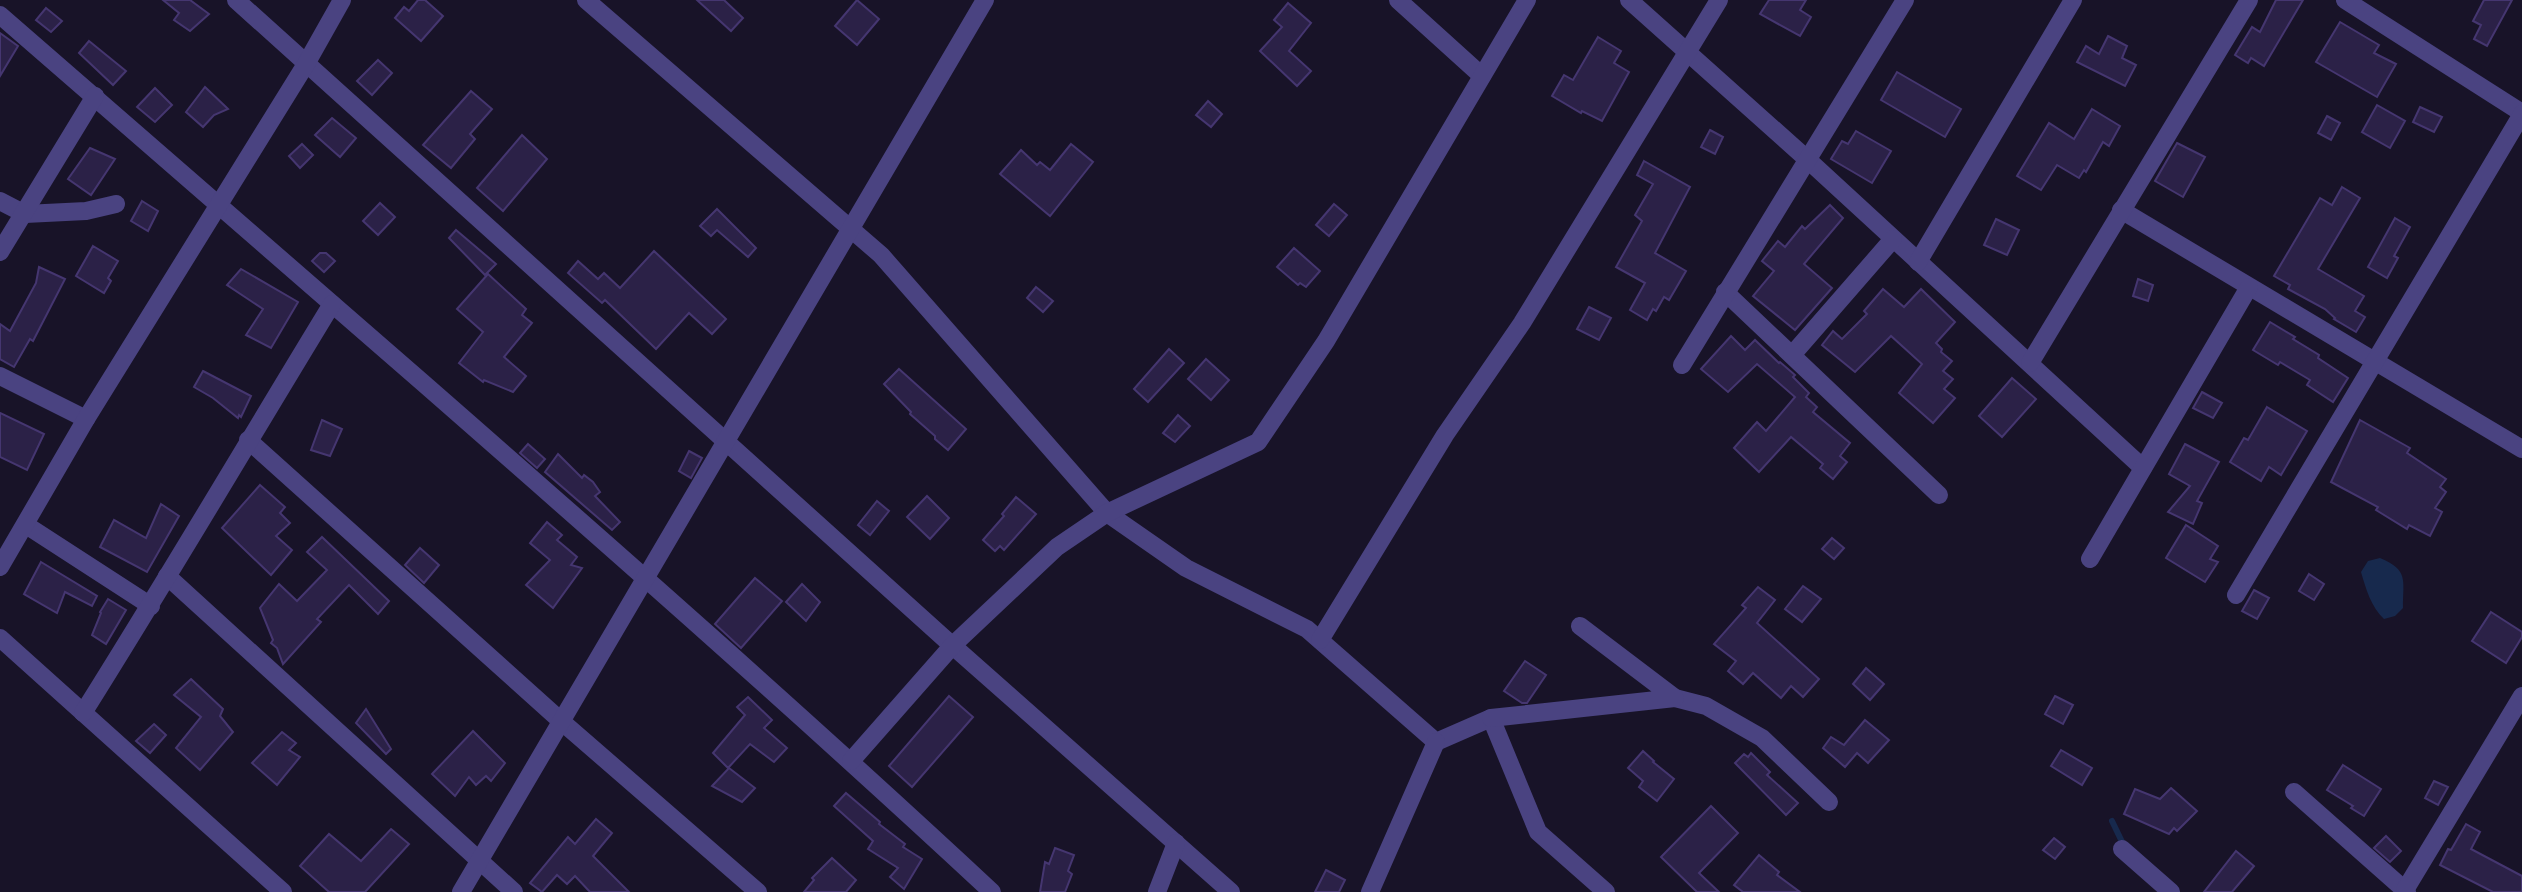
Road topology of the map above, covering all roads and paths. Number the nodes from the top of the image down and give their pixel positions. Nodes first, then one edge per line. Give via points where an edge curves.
1 (236, 0) edge
2 (342, 0) edge
3 (586, 0) edge
4 (985, 0) edge
5 (1398, 0) edge
6 (1527, 0) edge
7 (1629, 0) edge
8 (1719, 0) edge
9 (1905, 0) edge
10 (2073, 0) edge
11 (2249, 0) edge
12 (2346, 0) edge
13 (0, 15) edge
14 (1687, 52) junction
15 (306, 64) junction
16 (1482, 76) junction
17 (95, 96) junction
18 (2522, 113) edge
19 (1808, 160) junction
20 (0, 201) edge
21 (219, 203) junction
22 (116, 204) dead end
23 (2121, 210) junction
24 (25, 214) junction
25 (851, 228) junction
26 (1893, 239) junction
27 (0, 252) edge
28 (1918, 262) junction
29 (2249, 287) junction
30 (1725, 292) junction
31 (332, 304) junction
32 (1792, 355) junction
33 (2375, 361) junction
34 (2030, 363) junction
35 (1682, 365) dead end
36 (0, 376) edge
37 (86, 419) junction
38 (248, 440) junction
39 (726, 441) junction
40 (2522, 449) edge
41 (2143, 468) junction
42 (1939, 495) dead end
43 (1107, 513) junction
44 (26, 525) junction
45 (2090, 559) dead end
46 (0, 567) edge
47 (167, 576) junction
48 (646, 578) junction
49 (2236, 595) dead end
50 (151, 606) junction
51 (1580, 626) dead end
52 (0, 638) edge
53 (1320, 640) junction
54 (953, 645) junction
55 (2522, 696) edge
56 (1675, 698) junction
57 (83, 713) junction
58 (1492, 718) junction
59 (561, 721) junction
60 (1436, 742) junction
61 (851, 761) junction
62 (2294, 792) dead end
63 (1829, 802) dead end
64 (1176, 843) junction
65 (2122, 849) dead end
66 (479, 860) junction
67 (2406, 891) edge
68 (283, 892) edge
69 (461, 892) edge
70 (514, 892) edge
71 (758, 892) edge
72 (992, 892) edge
73 (1157, 892) edge
74 (1231, 892) edge
75 (1370, 892) edge
76 (1606, 892) edge
77 (2171, 892) edge

1 - 15 street
2 - 15 street
3 - 25 street
4 - 25 street
5 - 16 street
6 - 16 street
7 - 14 street
8 - 14 street
9 - 19 street
10 - 28 street
11 - 23 street
12 - 18 street
13 - 17 street
14 - 19 street
14 - 53 street
15 - 21 street
15 - 39 street
16 - 43 street via 1326,341 1258,442
17 - 21 street
17 - 24 street
18 - 33 street
19 - 26 street
19 - 30 street
20 - 24 street
21 - 31 street
21 - 37 street
22 - 24 street via 86,211
23 - 29 street
23 - 34 street
24 - 27 street
25 - 39 street
25 - 43 street via 881,255
26 - 28 street
26 - 32 street
28 - 34 street
29 - 33 street
29 - 41 street
30 - 32 street
30 - 35 street
31 - 38 street
31 - 48 street
32 - 42 street
33 - 40 street
33 - 49 street
34 - 41 street
36 - 37 street
37 - 44 street
38 - 47 street
38 - 59 street
39 - 48 street
39 - 54 street
41 - 45 street
43 - 53 street via 1185,568 1307,629
43 - 54 street via 1057,547
44 - 46 street
44 - 50 street
47 - 50 street
47 - 66 street
48 - 59 street
48 - 61 street
50 - 57 street
51 - 56 street
52 - 57 street
53 - 60 street
54 - 61 street
54 - 64 street
55 - 67 street
56 - 58 street
56 - 63 street via 1706,706 1762,738
57 - 68 street
58 - 60 street
58 - 76 street via 1538,832
59 - 66 street
59 - 71 street
60 - 75 street
61 - 72 street
62 - 67 street
64 - 73 street
64 - 74 street
65 - 77 street
66 - 69 street
66 - 70 street

